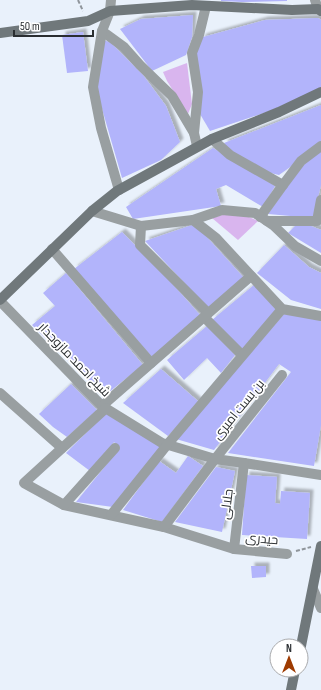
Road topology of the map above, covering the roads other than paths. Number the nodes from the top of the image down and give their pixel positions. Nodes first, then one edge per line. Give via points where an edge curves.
1 (111, 0) edge
2 (206, 6) junction
3 (318, 7) edge
4 (110, 11) junction
5 (102, 31) junction
6 (0, 33) edge
7 (321, 92) edge
8 (194, 133) junction
9 (212, 139) junction
10 (197, 146) junction
11 (321, 146) edge
12 (283, 185) junction
13 (119, 190) junction
14 (321, 200) edge
15 (92, 211) junction
16 (264, 219) junction
17 (193, 220) junction
18 (141, 226) junction
19 (52, 249) junction
20 (321, 260) edge
21 (251, 276) junction
22 (0, 300) edge
23 (282, 309) junction
24 (206, 315) junction
25 (321, 316) edge
26 (242, 355) junction
27 (151, 363) junction
28 (282, 375) dead end
29 (0, 393) edge
30 (104, 407) junction
31 (167, 445) junction
32 (62, 448) junction
33 (115, 448) dead end
34 (214, 460) junction
35 (244, 463) junction
36 (321, 475) edge
37 (64, 505) junction
38 (111, 515) junction
39 (164, 527) junction
40 (318, 546) edge
41 (234, 549) junction
42 (287, 554) road end
43 (313, 589) junction
44 (321, 608) edge
45 (303, 638) edge
46 (294, 678) edge
47 (291, 690) edge

1 - 4 street
2 - 3 street via 292,10
2 - 4 street
2 - 8 street via 192,53 198,92
4 - 5 street
4 - 6 street via 88,21
5 - 8 street via 124,47 172,96
5 - 13 street via 93,87 101,128
7 - 9 street
8 - 10 street
9 - 10 street
9 - 12 street via 230,155
10 - 13 street
11 - 12 street via 301,161
12 - 16 street
13 - 15 street
14 - 16 street via 317,221
15 - 18 street
15 - 19 street
16 - 17 street via 255,213 222,210
16 - 20 street via 295,246
17 - 18 street
17 - 21 street via 216,238
18 - 24 street via 140,245
19 - 22 street
19 - 27 street
21 - 23 street
21 - 24 street
22 - 30 street, شیخ احمد مازوجدار
23 - 25 street
23 - 26 street
24 - 26 street
24 - 27 street
26 - 31 street
27 - 30 street
28 - 34 street, بن بست امیری
29 - 32 street
30 - 31 street, شیخ احمد مازوجدار
30 - 32 street
31 - 34 street, شیخ احمد مازوجدار
31 - 38 street
32 - 37 street, حیدری via 24,483
33 - 37 street
34 - 35 street, شیخ احمد مازوجدار
34 - 39 street, بن بست امیری
35 - 36 street, شیخ احمد مازوجدار
35 - 41 street, جلالی
37 - 38 street, حیدری
38 - 39 street, حیدری
39 - 41 street, حیدری
40 - 43 street
41 - 42 street, حیدری
43 - 44 street
43 - 45 street
46 - 47 street

